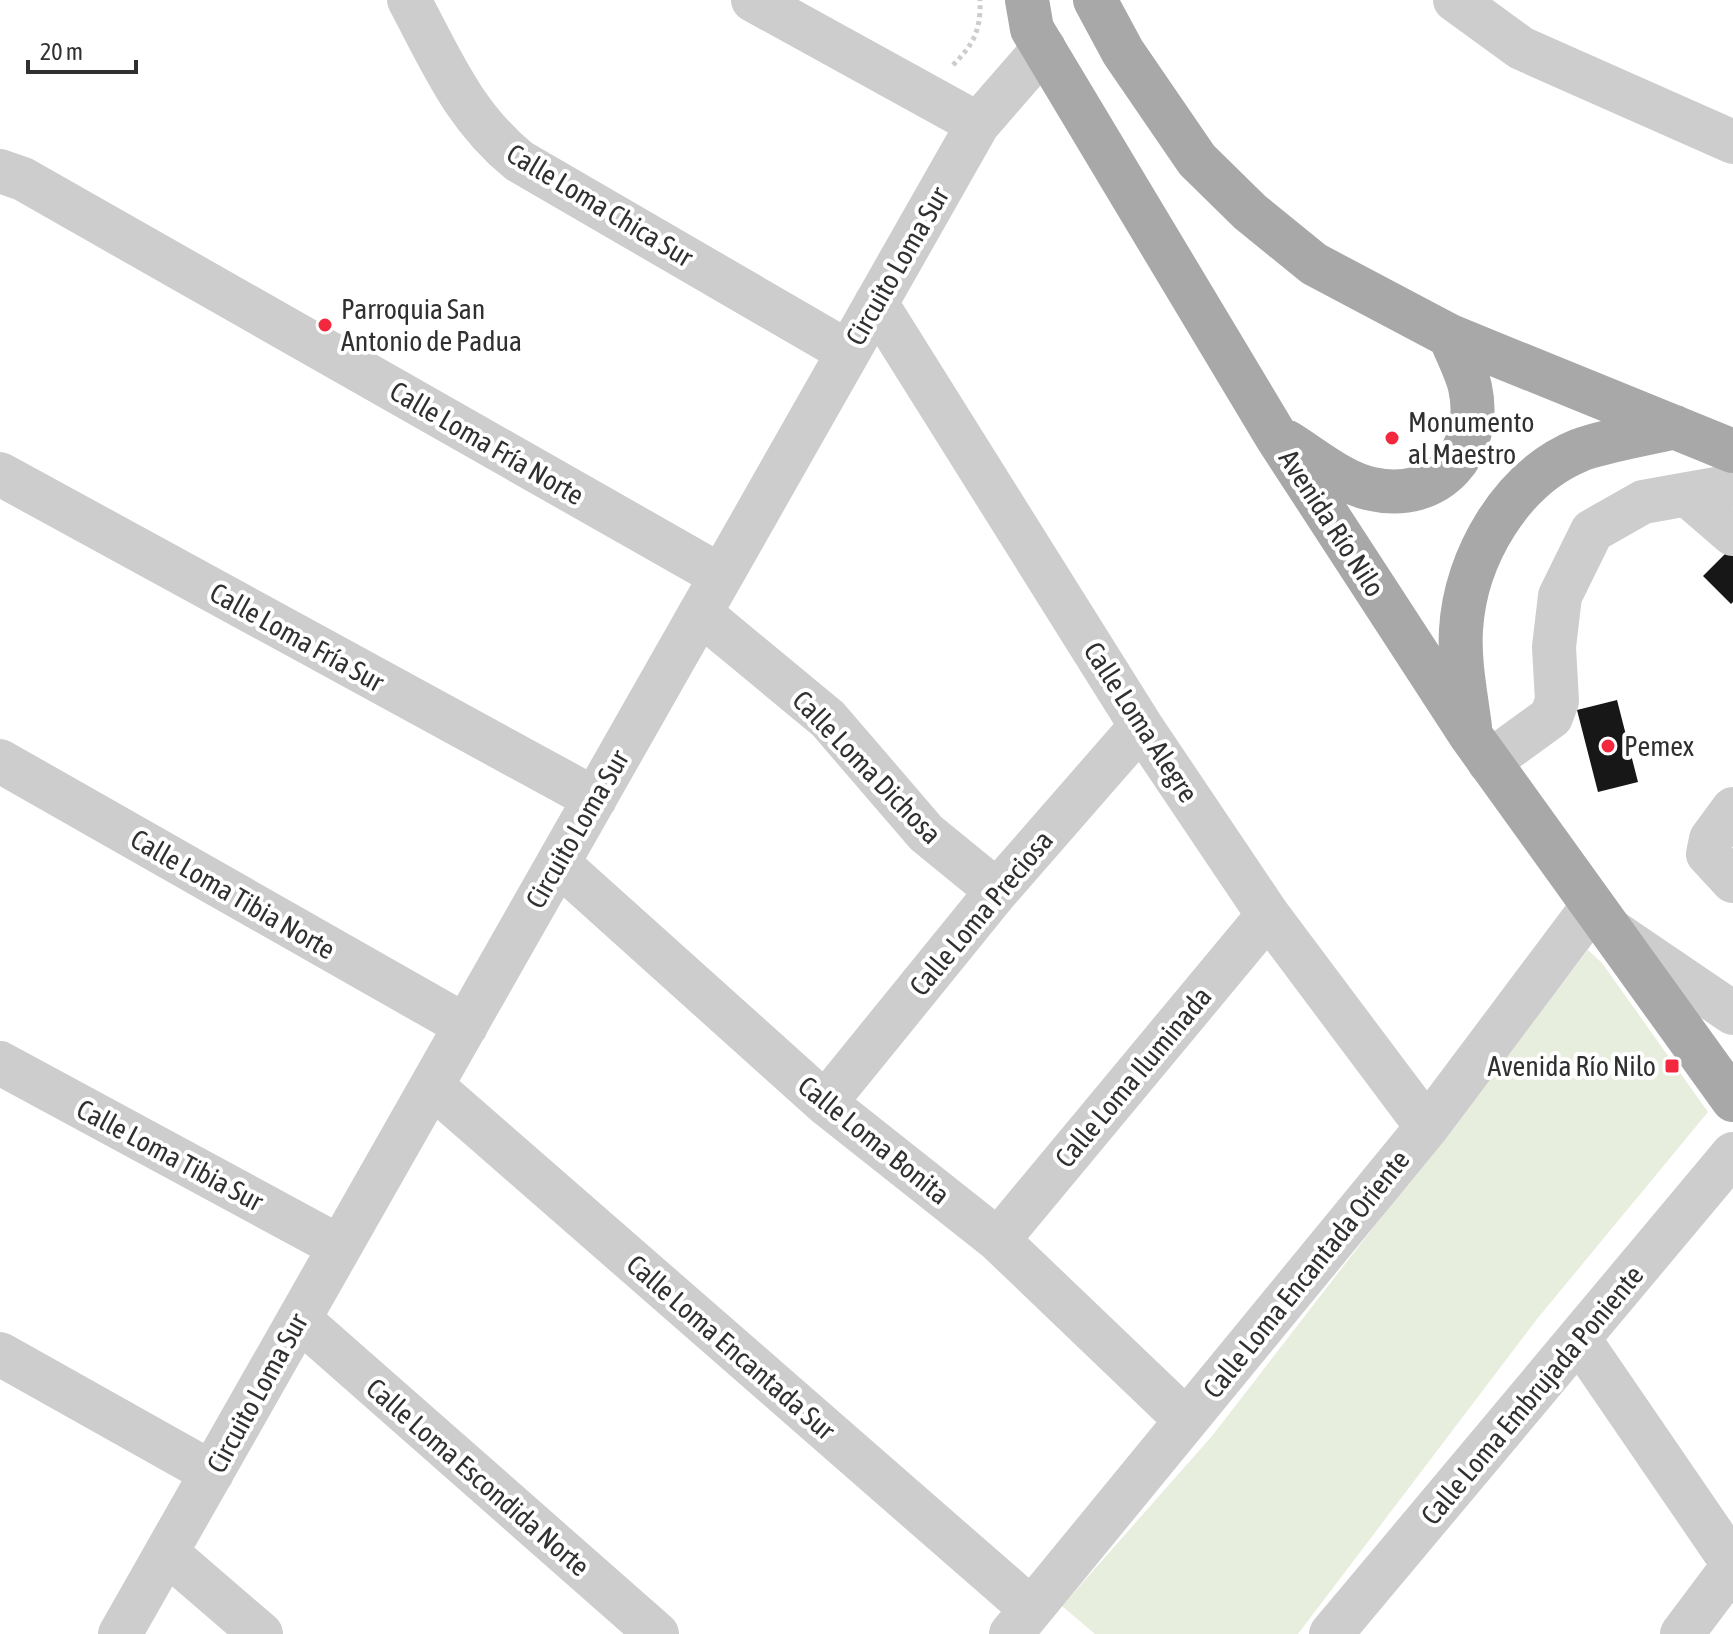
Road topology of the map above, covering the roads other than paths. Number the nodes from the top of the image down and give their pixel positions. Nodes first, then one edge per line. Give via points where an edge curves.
1 (409, 0) edge
2 (753, 0) edge
3 (1095, 0) edge
4 (1455, 0) edge
5 (1027, 19) edge
6 (978, 124) junction
7 (1733, 142) edge
8 (0, 171) edge
9 (876, 303) junction
10 (1450, 336) junction
11 (848, 352) junction
12 (1675, 427) junction
13 (1276, 436) junction
14 (1733, 451) edge
15 (0, 474) edge
16 (1733, 486) edge
17 (1689, 496) junction
18 (1733, 534) edge
19 (721, 576) junction
20 (700, 613) junction
21 (1141, 726) junction
22 (1480, 749) junction
23 (0, 761) edge
24 (595, 799) junction
25 (1733, 809) edge
26 (558, 863) junction
27 (1733, 881) edge
28 (997, 891) junction
29 (1268, 915) junction
30 (1598, 916) junction
31 (1733, 1013) edge
32 (466, 1026) junction
33 (0, 1063) edge
34 (432, 1086) junction
35 (1733, 1100) edge
36 (825, 1103) junction
37 (1427, 1127) junction
38 (1733, 1154) edge
39 (998, 1240) junction
40 (340, 1247) junction
41 (299, 1319) junction
42 (1579, 1339) junction
43 (0, 1354) edge
44 (1186, 1420) junction
45 (212, 1473) junction
46 (167, 1553) junction
47 (1733, 1565) edge
48 (1020, 1621) edge
49 (123, 1630) edge
50 (261, 1634) edge
51 (657, 1634) edge
52 (1331, 1634) edge
53 (1682, 1634) edge

1 - 11 street, Calle Loma Chica Sur via 487,135 519,161
2 - 6 street
3 - 10 main road via 1123,52 1197,160 1250,212 1314,264
4 - 7 street via 1521,48
5 - 6 street, Circuito Loma Sur
5 - 13 main road, Avenida Río Nilo
6 - 9 street, Circuito Loma Sur
8 - 19 street, Calle Loma Fría Norte via 23,179
9 - 11 street, Circuito Loma Sur
9 - 21 street, Calle Loma Alegre
10 - 12 main road
10 - 13 main road via 1470,387 1472,421 1451,469 1428,488 1371,489
11 - 19 street, Circuito Loma Sur
12 - 14 main road
12 - 22 main road via 1580,450 1544,472 1510,503 1488,535 1470,582 1461,629
13 - 22 main road, Avenida Río Nilo
15 - 24 street, Calle Loma Fría Sur
16 - 17 street
17 - 18 street
17 - 22 street via 1643,502 1592,531 1560,596 1554,647 1557,701 1551,717
19 - 20 street, Circuito Loma Sur
20 - 24 street, Circuito Loma Sur
20 - 28 street, Calle Loma Dichosa via 828,719 926,833
21 - 28 street, Calle Loma Preciosa
21 - 29 street, Calle Loma Alegre
22 - 30 main road, Avenida Río Nilo
23 - 32 street, Calle Loma Tibia Norte
24 - 26 street, Circuito Loma Sur
25 - 27 street via 1711,839 1708,854
26 - 32 street, Circuito Loma Sur
26 - 36 street, Calle Loma Bonita
28 - 36 street, Calle Loma Preciosa
29 - 37 street, Calle Loma Alegre
29 - 39 street, Calle Loma Iluminada
30 - 31 street
30 - 35 main road, Avenida Río Nilo
30 - 37 street, Calle Loma Encantada Oriente
32 - 34 street, Circuito Loma Sur
33 - 40 street, Calle Loma Tibia Sur
34 - 40 street, Circuito Loma Sur
34 - 48 street, Calle Loma Encantada Sur
36 - 39 street, Calle Loma Bonita
37 - 44 street, Calle Loma Encantada Oriente
38 - 42 street, Calle Loma Embrujada Poniente
39 - 44 street, Calle Loma Bonita
40 - 41 street, Circuito Loma Sur
41 - 45 street, Circuito Loma Sur
41 - 51 street, Calle Loma Escondida Norte
42 - 47 street
42 - 52 street, Calle Loma Embrujada Poniente
43 - 45 street
44 - 48 street, Calle Loma Encantada Oriente
45 - 46 street, Circuito Loma Sur
46 - 49 street, Circuito Loma Sur
46 - 50 street
47 - 53 street

